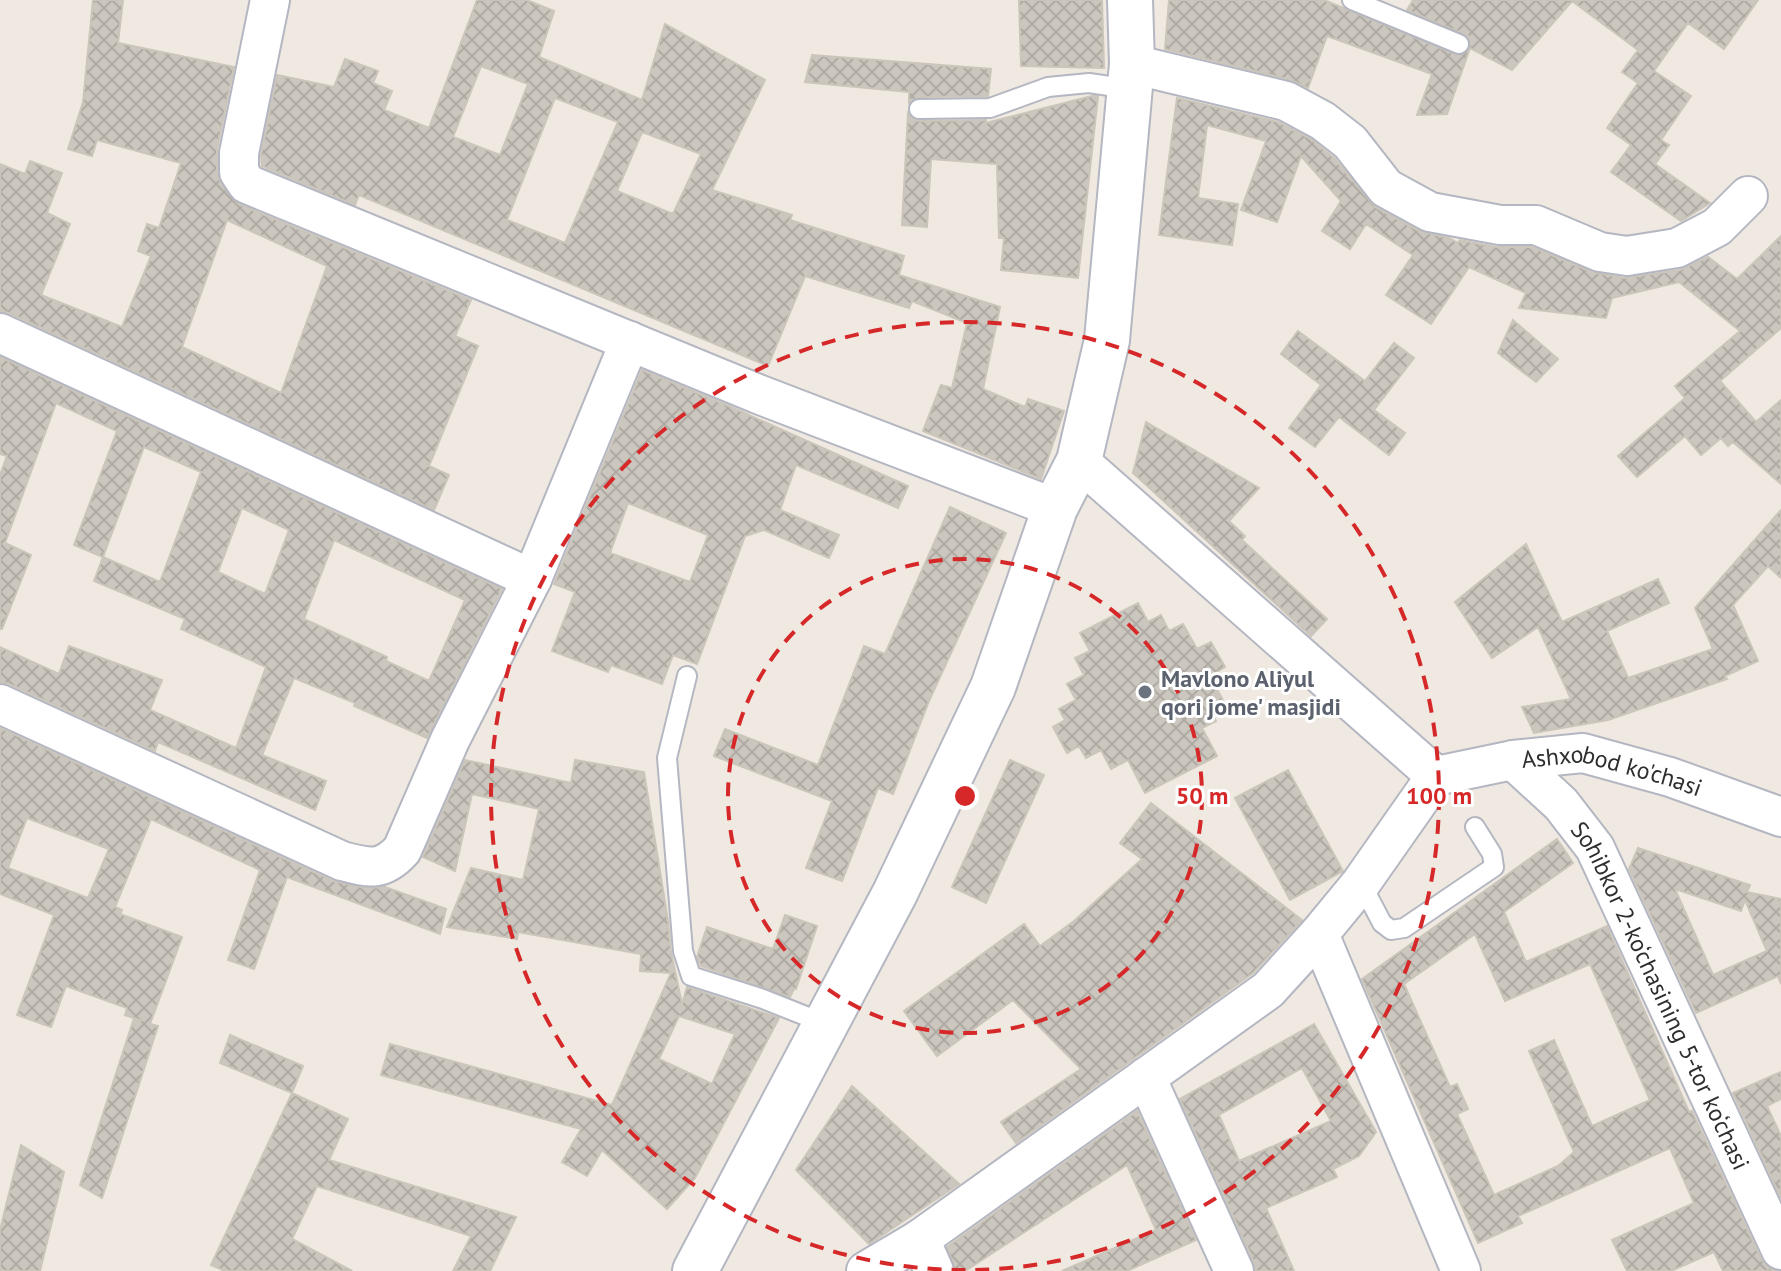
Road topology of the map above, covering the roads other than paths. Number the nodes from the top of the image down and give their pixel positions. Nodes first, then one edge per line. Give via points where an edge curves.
1 (270, 0) edge
2 (1130, 0) edge
3 (1352, 0) edge
4 (1459, 44) dead end
5 (1131, 76) junction
6 (919, 109) dead end
7 (1748, 196) dead end
8 (0, 333) edge
9 (630, 341) junction
10 (1079, 461) junction
11 (1055, 508) junction
12 (532, 579) junction
13 (687, 676) dead end
14 (0, 704) edge
15 (1513, 760) junction
16 (1436, 776) junction
17 (1781, 817) edge
18 (1475, 827) dead end
19 (1361, 883) junction
20 (1319, 934) junction
21 (826, 1024) junction
22 (1146, 1077) junction
23 (1781, 1250) edge
24 (927, 1255) edge
25 (695, 1271) edge
26 (866, 1271) edge
27 (1234, 1271) edge
28 (1461, 1271) edge

1 - 9 street via 239,153 239,172 247,184
2 - 5 main road
3 - 4 lane
5 - 6 lane via 1048,87 990,108
5 - 7 street via 1286,101 1350,142 1386,188 1430,212 1500,225 1536,225 1600,252 1627,256 1677,248 1717,227
5 - 10 main road via 1107,340
8 - 12 street
9 - 11 street
9 - 12 street
10 - 11 main road
10 - 16 street
11 - 21 main road via 993,687
12 - 14 street via 450,740 402,850 390,864 368,868 342,861
13 - 21 lane via 667,758 683,951 691,976
15 - 16 street, Ashxobod ko'chasi
15 - 17 street, Ashxobod ko'chasi via 1597,755
15 - 23 street, Sohibkor 2-ko‘chasining 5-tor ko‘chasi via 1561,804 1595,848
16 - 19 street
18 - 19 lane via 1494,867 1404,928 1391,930 1382,923
19 - 20 street
20 - 22 street via 1268,990
20 - 28 street
21 - 25 main road
22 - 24 street
22 - 27 street
24 - 26 street

